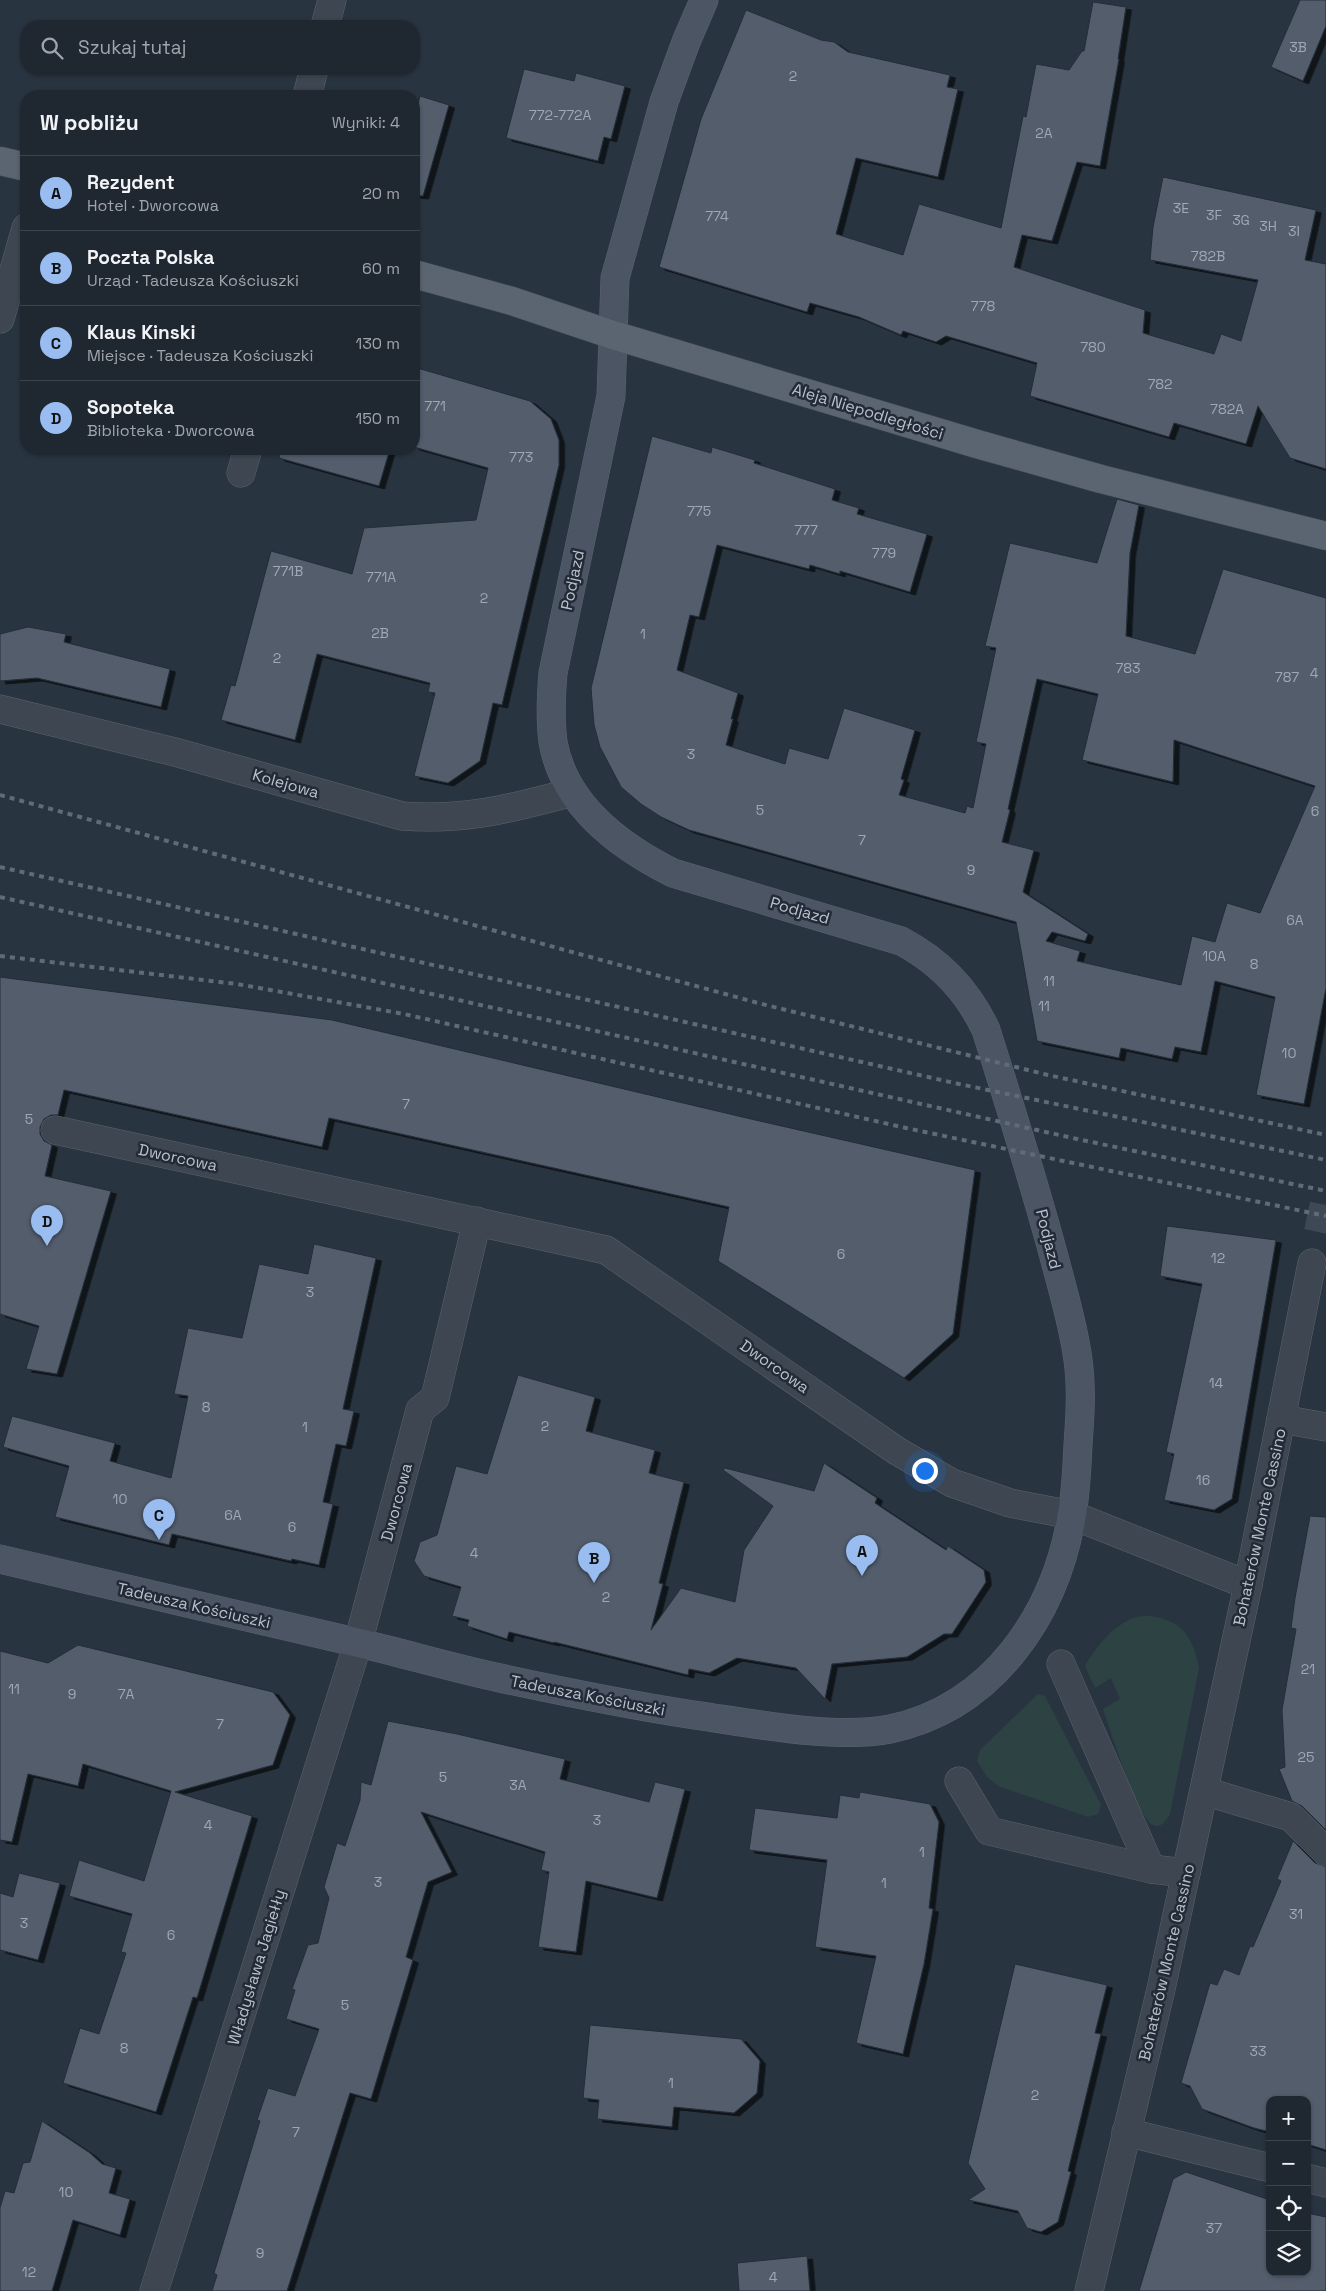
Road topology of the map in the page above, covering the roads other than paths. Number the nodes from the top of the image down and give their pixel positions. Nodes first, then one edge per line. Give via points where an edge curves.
1 (332, 0) edge
2 (704, 0) edge
3 (327, 20) edge
4 (312, 75) edge
5 (309, 90) edge
6 (0, 161) edge
7 (20, 166) edge
8 (20, 249) edge
9 (420, 276) edge
10 (0, 320) edge
11 (613, 335) junction
12 (1326, 536) edge
13 (0, 709) edge
14 (573, 792) junction
15 (55, 1130) dead end
16 (476, 1221) junction
17 (1312, 1263) dead end
18 (1281, 1419) junction
19 (1326, 1427) edge
20 (1072, 1515) junction
21 (0, 1559) edge
22 (1248, 1585) junction
23 (358, 1642) junction
24 (1061, 1664) dead end
25 (959, 1781) dead end
26 (1204, 1791) junction
27 (1326, 1852) edge
28 (1151, 1869) junction
29 (1186, 1873) junction
30 (1126, 2132) junction
31 (1266, 2167) edge
32 (1311, 2179) edge
33 (1326, 2183) edge
34 (154, 2291) edge
35 (1089, 2291) edge

1 - 3 street
2 - 11 street, Podjazd via 664,102 615,278
4 - 5 street
6 - 7 main road
8 - 10 street
9 - 11 main road, Aleja Niepodległości via 512,301
11 - 12 main road, Aleja Niepodległości via 1101,479
11 - 14 street, Podjazd via 612,396 553,673 550,709 554,743
13 - 14 street, Kolejowa via 175,752 402,816 431,819 468,817 517,808
14 - 20 street, Podjazd via 603,828 622,844 672,873 878,933 923,953 955,981 977,1012 986,1030 1039,1197 1078,1362 1081,1419
15 - 16 street, Dworcowa
16 - 20 street, Dworcowa via 606,1250 897,1451 952,1483 1010,1503
16 - 23 street, Dworcowa via 435,1398 420,1410
17 - 18 street, Bohaterów Monte Cassino
18 - 19 street
18 - 22 street, Bohaterów Monte Cassino
20 - 22 street, Dworcowa
20 - 23 street, Tadeusza Kościuszki via 1060,1563 1041,1609 1013,1652 971,1694 932,1715 888,1729 829,1732 656,1709 498,1678
21 - 23 street, Tadeusza Kościuszki
22 - 26 street, Bohaterów Monte Cassino
23 - 34 street, Władysława Jagiełły
24 - 28 street
25 - 28 street via 989,1831
26 - 27 street via 1291,1817
26 - 29 street, Bohaterów Monte Cassino
28 - 29 street
29 - 30 street, Bohaterów Monte Cassino
30 - 31 street
30 - 35 street, Bohaterów Monte Cassino
32 - 33 street

